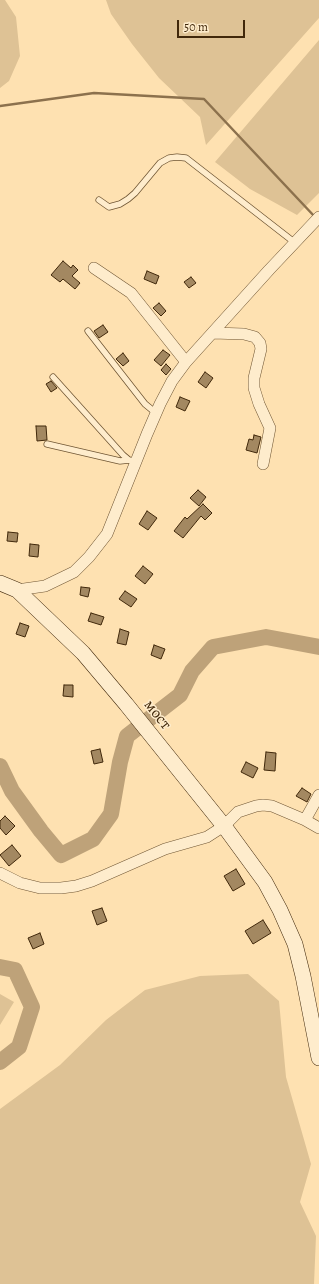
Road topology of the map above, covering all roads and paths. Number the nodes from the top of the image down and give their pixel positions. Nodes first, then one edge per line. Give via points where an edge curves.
1 (99, 200) dead end
2 (319, 217) edge
3 (294, 242) junction
4 (94, 268) dead end
5 (88, 331) dead end
6 (213, 333) junction
7 (186, 362) junction
8 (53, 377) dead end
9 (156, 413) junction
10 (47, 444) dead end
11 (132, 461) junction
12 (262, 464) dead end
13 (0, 583) edge
14 (17, 590) junction
15 (319, 795) edge
16 (305, 820) junction
17 (224, 826) junction
18 (319, 828) edge
19 (0, 873) edge
20 (319, 1058) edge

1 - 3 lane via 109,206 120,204 135,193 160,163 169,158 186,158
2 - 3 street
3 - 6 street
4 - 7 street via 131,293
5 - 9 lane via 145,404
6 - 7 street
6 - 12 street via 244,334 255,337 260,343 254,388 270,428
7 - 9 street via 172,381
8 - 11 lane via 122,456
9 - 11 street
10 - 11 lane via 120,461
11 - 14 street via 107,534 89,557 74,572 45,586
13 - 14 street
14 - 17 street, мост via 83,653
15 - 16 street
16 - 17 street via 272,806 263,805 238,812
16 - 18 street
17 - 19 street via 207,837 165,849 92,882 76,886 40,888 20,883
17 - 20 street, мост via 264,882 295,944

